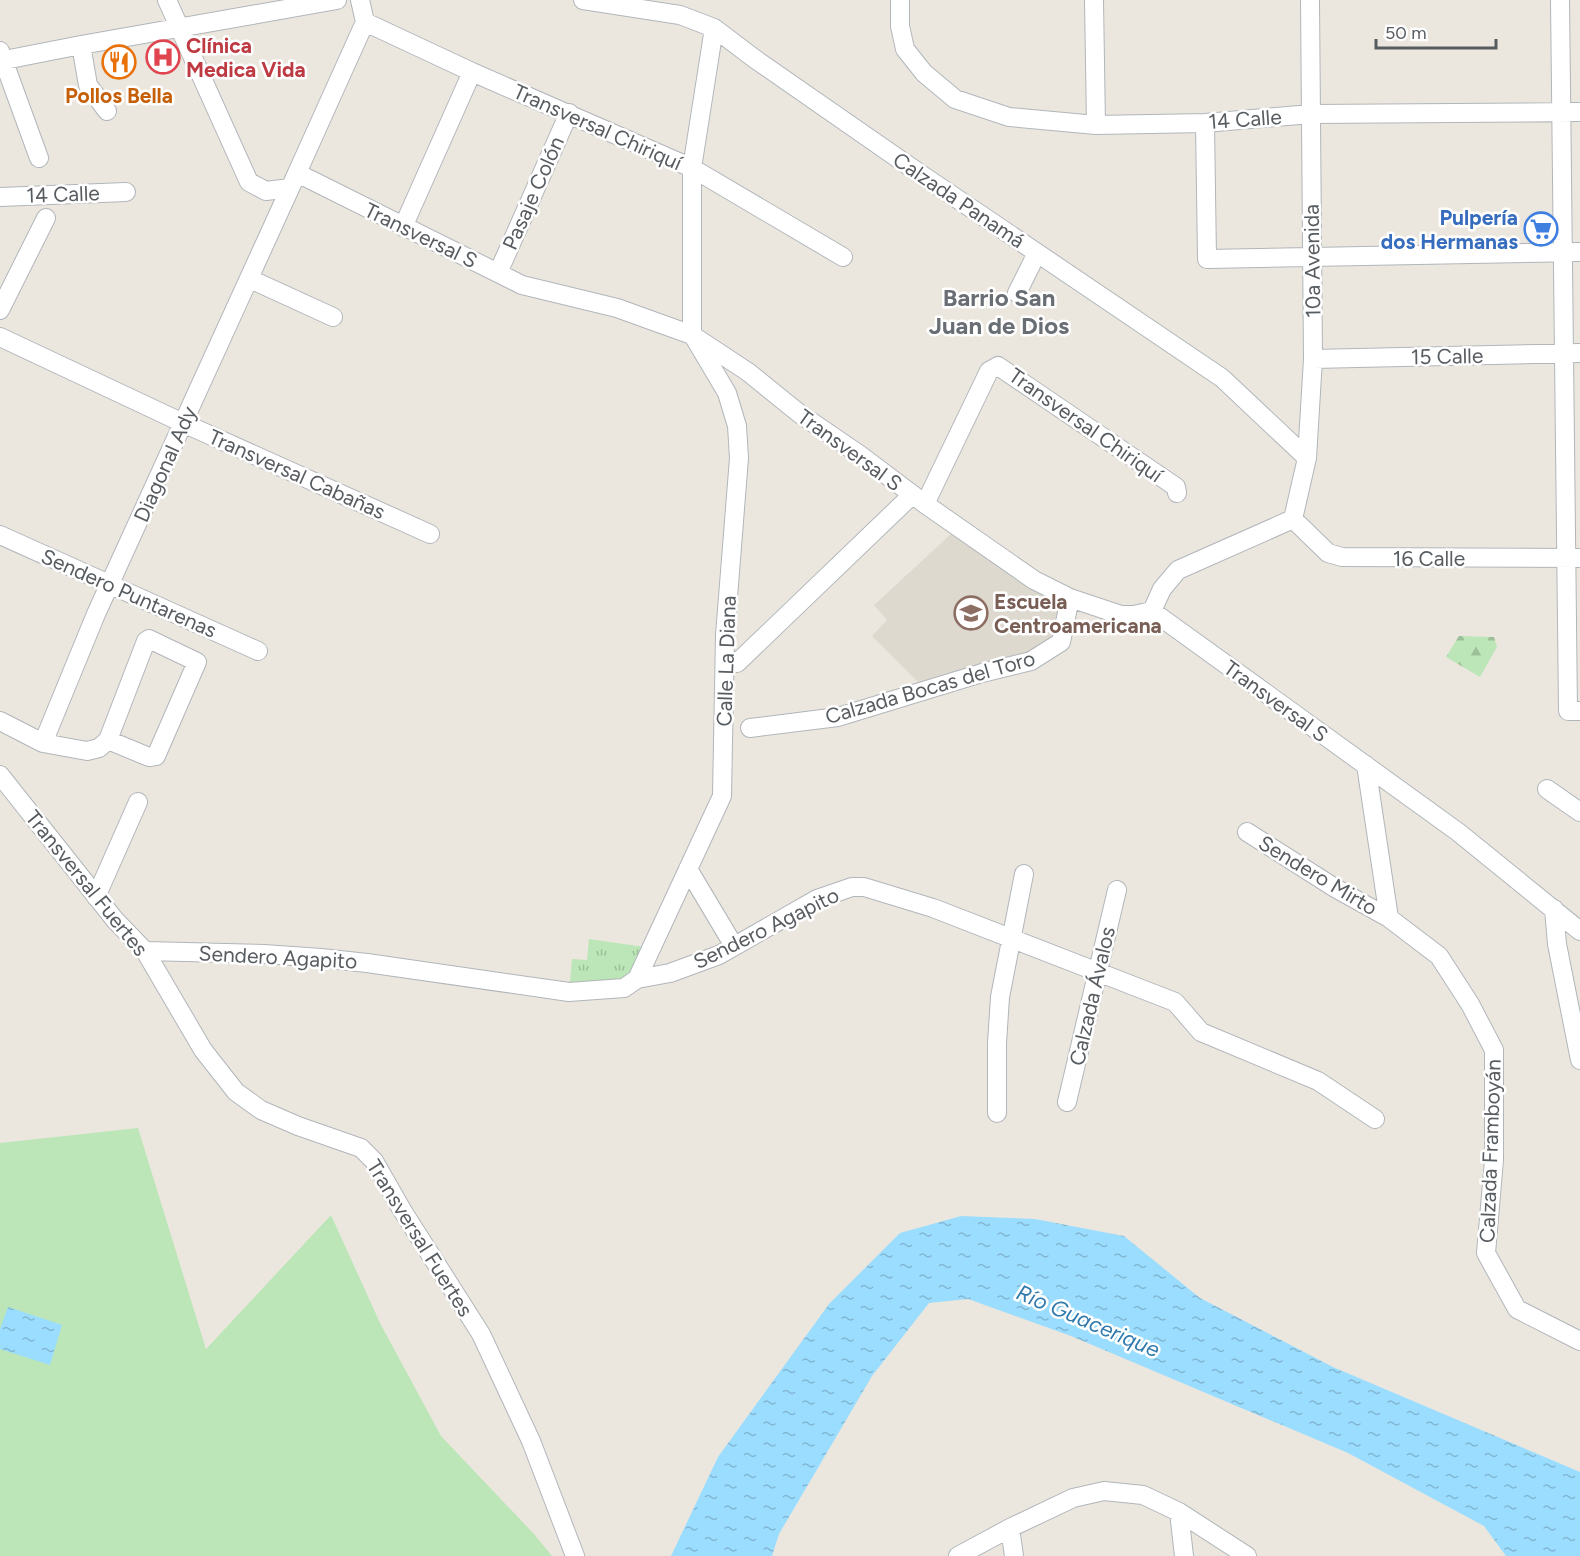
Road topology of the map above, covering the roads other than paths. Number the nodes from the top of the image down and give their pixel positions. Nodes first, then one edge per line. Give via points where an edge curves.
1 (167, 0) edge
2 (337, 0) edge
3 (360, 0) edge
4 (584, 0) edge
5 (900, 0) edge
6 (1094, 0) edge
7 (1310, 0) edge
8 (1560, 0) edge
9 (366, 22) junction
10 (180, 27) junction
11 (714, 28) junction
12 (81, 45) junction
13 (1, 57) edge
14 (472, 72) junction
15 (107, 111) dead end
16 (1571, 112) edge
17 (569, 113) junction
18 (1311, 114) junction
19 (1204, 123) junction
20 (1096, 125) junction
21 (39, 159) dead end
22 (692, 168) junction
23 (294, 180) junction
24 (126, 192) dead end
25 (0, 197) edge
26 (46, 218) dead end
27 (403, 227) junction
28 (1572, 252) edge
29 (1037, 253) junction
30 (843, 257) dead end
31 (1312, 258) junction
32 (498, 273) junction
33 (250, 279) junction
34 (1017, 293) dead end
35 (0, 310) edge
36 (333, 316) dead end
37 (692, 335) junction
38 (0, 337) edge
39 (1572, 353) edge
40 (1313, 359) junction
41 (183, 423) junction
42 (1307, 458) junction
43 (1177, 493) dead end
44 (918, 500) junction
45 (1293, 519) junction
46 (430, 534) dead end
47 (0, 535) edge
48 (1573, 558) edge
49 (110, 584) junction
50 (1070, 598) junction
51 (1152, 611) junction
52 (258, 651) dead end
53 (737, 663) dead end
54 (1574, 711) edge
55 (0, 721) edge
56 (750, 728) dead end
57 (108, 740) junction
58 (43, 743) junction
59 (1366, 765) junction
60 (0, 776) edge
61 (1547, 789) dead end
62 (138, 802) dead end
63 (1580, 812) edge
64 (1247, 832) dead end
65 (688, 869) junction
66 (1024, 874) dead end
67 (1117, 890) dead end
68 (96, 897) junction
69 (1554, 909) junction
70 (1389, 918) junction
71 (1580, 931) edge
72 (1010, 939) junction
73 (734, 946) junction
74 (145, 951) junction
75 (1098, 972) junction
76 (637, 979) junction
77 (1580, 1060) edge
78 (1067, 1102) dead end
79 (997, 1113) dead end
80 (1375, 1119) dead end
81 (1580, 1341) edge
82 (1179, 1512) junction
83 (1010, 1528) junction
84 (575, 1556) edge
85 (958, 1556) edge
86 (1014, 1556) edge
87 (1184, 1556) edge
88 (1247, 1556) edge

1 - 10 street, Transversal S
2 - 10 street
3 - 9 street
4 - 11 street, Calzada Panamá via 680,15
5 - 20 street, 14 Calle via 905,49 924,73 955,99 1009,117
6 - 20 street
7 - 18 street, 10a Avenida
8 - 16 street
9 - 14 street, Transversal Chiriquí
9 - 23 street, Diagonal Ady
10 - 12 street
10 - 23 street, Transversal S via 249,182 266,191
11 - 22 street
11 - 29 street, Calzada Panamá
12 - 13 street
12 - 15 street via 88,85
13 - 21 street
14 - 17 street, Transversal Chiriquí
14 - 27 street
16 - 18 street, 14 Calle
16 - 28 street
17 - 22 street, Transversal Chiriquí
17 - 32 street, Pasaje Colón
18 - 19 street, 14 Calle
18 - 31 street, 10a Avenida
19 - 20 street, 14 Calle
19 - 31 street via 1207,259
22 - 30 street, Transversal Chiriquí
22 - 37 street
23 - 27 street, Transversal S
23 - 33 street, Diagonal Ady
24 - 25 street, 14 Calle
26 - 35 street
27 - 32 street, Transversal S
28 - 31 street
28 - 39 street
29 - 34 street
29 - 42 street, Calzada Panamá via 1222,378
31 - 40 street, 10a Avenida
32 - 37 street, Transversal S via 522,285 617,308
33 - 36 street
33 - 41 street, Diagonal Ady
37 - 44 street, Transversal S via 748,372
37 - 65 street, Calle La Diana via 727,393 737,426 739,458 725,635 722,796
38 - 41 street, Transversal Cabañas
39 - 40 street, 15 Calle
39 - 48 street
40 - 42 street, 10a Avenida
41 - 46 street, Transversal Cabañas
41 - 49 street, Diagonal Ady
42 - 45 street, 10a Avenida
43 - 44 street, Transversal Chiriquí via 1176,487 1001,366 989,371
44 - 50 street, Transversal S via 1034,580
44 - 53 street
45 - 48 street, 16 Calle via 1328,553 1342,557
45 - 51 street via 1178,570 1162,589
47 - 49 street, Sendero Puntarenas
48 - 54 street
49 - 52 street, Sendero Puntarenas
49 - 58 street, Diagonal Ady
50 - 51 street, Transversal S via 1121,615
50 - 56 street, Calzada Bocas del Toro via 1061,642 1031,661 838,717
51 - 59 street, Transversal S
55 - 58 street
57 - 57 street via 149,758 156,756 196,661 147,640
57 - 58 street via 87,751
59 - 69 street, Transversal S
59 - 70 street
60 - 68 street, Transversal Fuertes
61 - 63 street
62 - 68 street
64 - 70 street, Sendero Mirto
65 - 73 street
65 - 76 street, Calle La Diana
66 - 72 street
67 - 75 street, Calzada Ávalos
68 - 74 street, Transversal Fuertes
69 - 71 street, Transversal S
69 - 77 street
70 - 81 street, Calzada Framboyán via 1439,956 1494,1050 1494,1160 1486,1253 1517,1309
72 - 73 street, Sendero Agapito via 933,908 880,891 852,887 817,898
72 - 75 street, Sendero Agapito
72 - 79 street via 1000,997
73 - 76 street, Sendero Agapito via 670,973
74 - 76 street, Sendero Agapito via 331,959 569,992 624,988
74 - 84 street, Transversal Fuertes via 203,1050 236,1092 261,1110 361,1148 374,1161 481,1334 531,1441
75 - 78 street, Calzada Ávalos
75 - 80 street, Sendero Agapito via 1175,1002 1201,1032 1318,1081
82 - 83 street via 1143,1495 1104,1491 1073,1498
82 - 87 street
82 - 88 street
83 - 85 street
83 - 86 street

